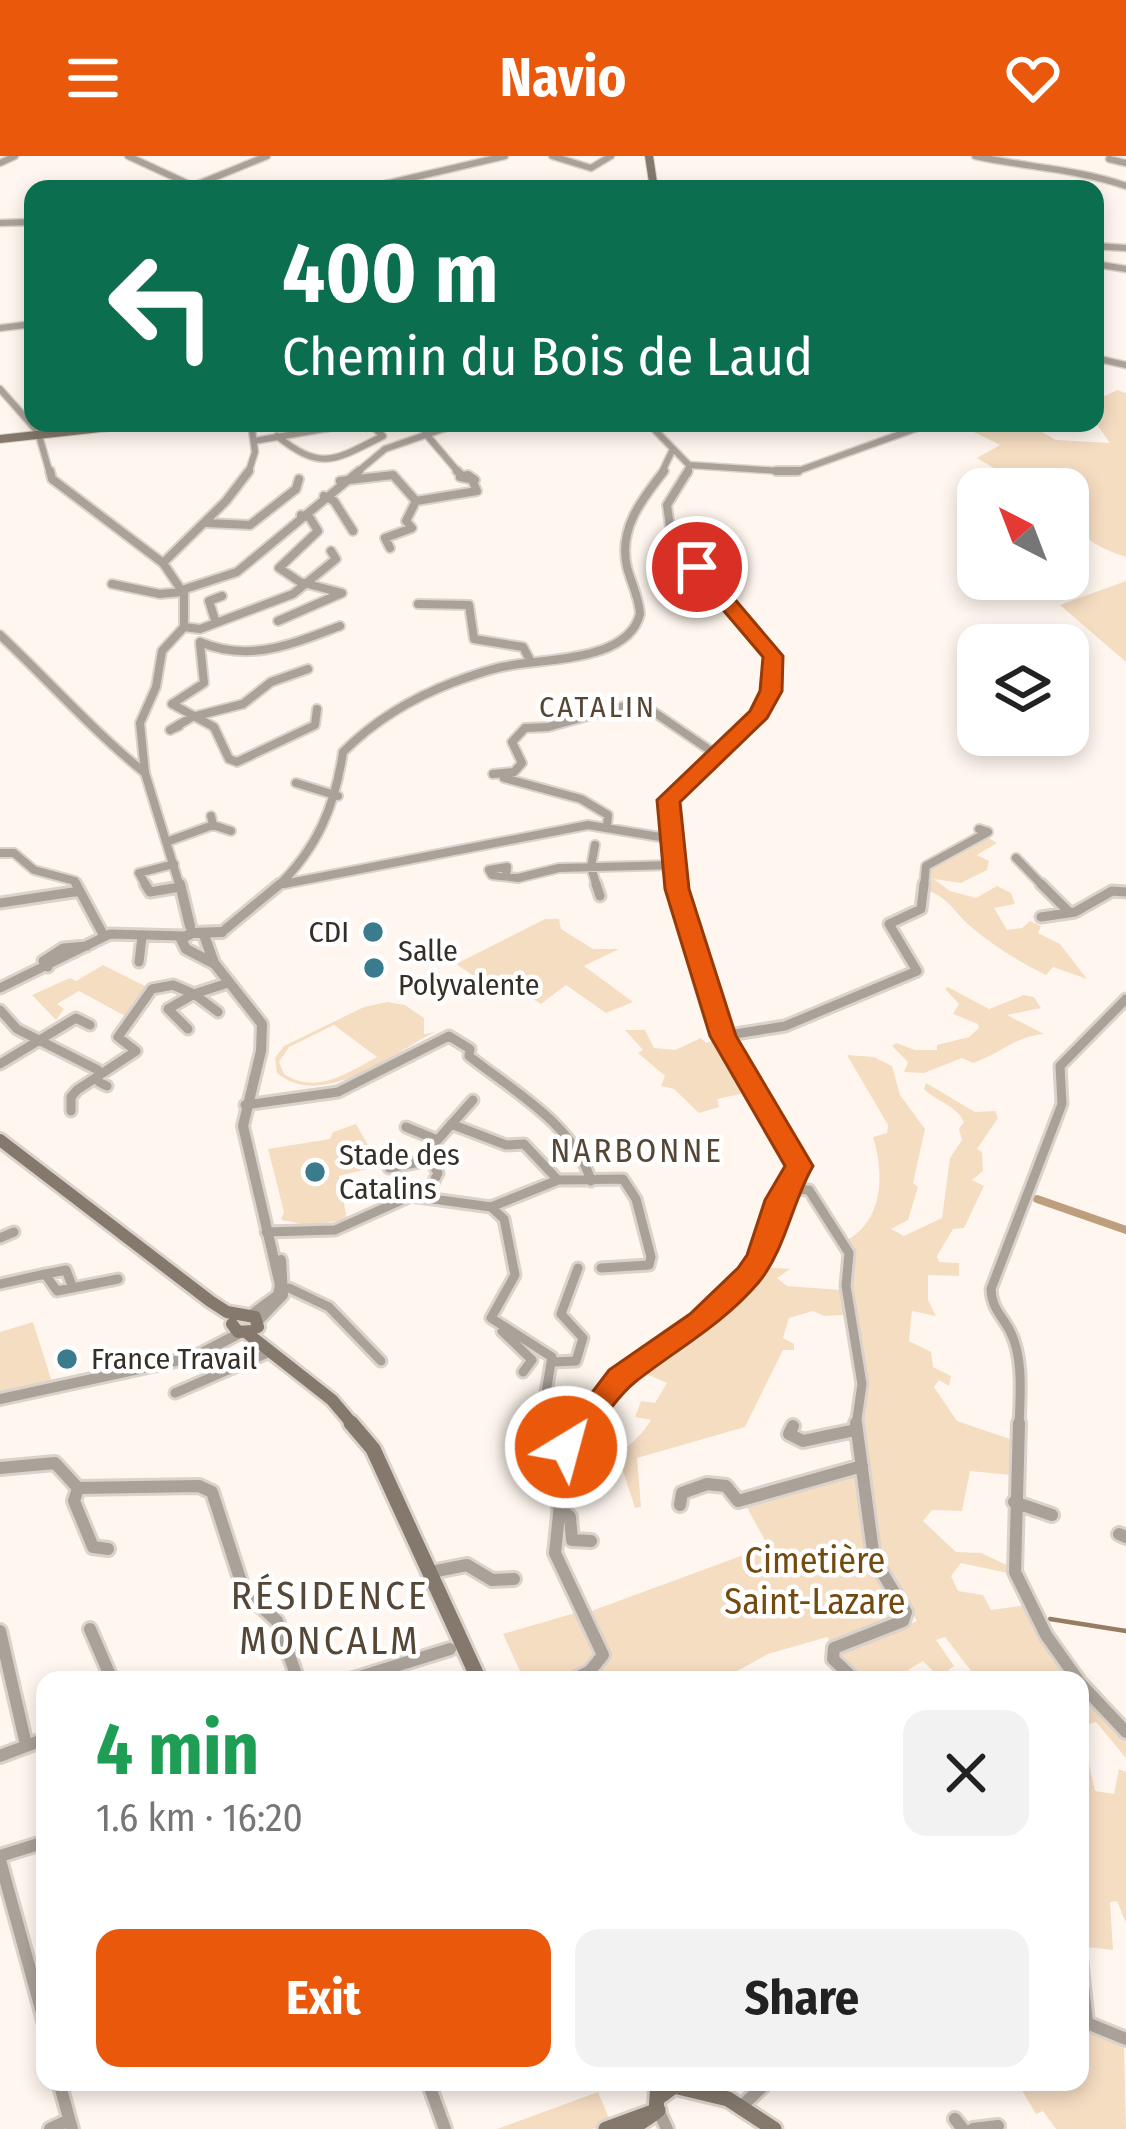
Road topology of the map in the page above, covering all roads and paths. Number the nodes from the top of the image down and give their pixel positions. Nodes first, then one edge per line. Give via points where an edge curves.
1 (15, 156) edge
2 (128, 156) edge
3 (267, 156) edge
4 (505, 156) edge
5 (552, 156) edge
6 (611, 156) edge
7 (975, 156) edge
8 (1109, 159) edge
9 (0, 163) edge
10 (1126, 163) edge
11 (175, 180) edge
12 (214, 180) edge
13 (402, 180) edge
14 (1126, 186) edge
15 (2, 394) edge
16 (24, 418) edge
17 (36, 432) edge
18 (66, 432) edge
19 (253, 432) edge
20 (273, 432) edge
21 (281, 432) edge
22 (318, 432) edge
23 (379, 432) edge
24 (428, 432) edge
25 (657, 432) edge
26 (906, 432) edge
27 (425, 433) junction
28 (39, 435) junction
29 (254, 438) junction
30 (0, 439) edge
31 (325, 442) dead end
32 (674, 449) junction
33 (689, 465) junction
34 (298, 479) dead end
35 (340, 481) junction
36 (324, 496) junction
37 (416, 501) junction
38 (301, 515) junction
39 (207, 523) junction
40 (353, 531) dead end
41 (390, 548) dead end
42 (331, 551) dead end
43 (163, 563) junction
44 (112, 584) dead end
45 (307, 584) junction
46 (188, 591) junction
47 (222, 596) dead end
48 (418, 604) dead end
49 (214, 620) junction
50 (278, 622) dead end
51 (340, 626) dead end
52 (181, 630) junction
53 (0, 635) edge
54 (199, 635) junction
55 (530, 660) junction
56 (308, 668) dead end
57 (151, 702) junction
58 (172, 704) junction
59 (317, 709) dead end
60 (218, 712) junction
61 (192, 717) junction
62 (211, 722) junction
63 (179, 726) dead end
64 (717, 755) junction
65 (145, 773) junction
66 (296, 783) dead end
67 (338, 796) junction
68 (607, 826) junction
69 (979, 829) dead end
70 (231, 831) dead end
71 (672, 839) junction
72 (169, 841) junction
73 (595, 845) dead end
74 (0, 854) edge
75 (1016, 857) dead end
76 (174, 865) junction
77 (674, 865) junction
78 (591, 867) junction
79 (506, 876) dead end
80 (286, 880) junction
81 (180, 887) junction
82 (80, 891) junction
83 (1126, 892) edge
84 (600, 896) dead end
85 (0, 903) edge
86 (1070, 912) junction
87 (1040, 917) dead end
88 (223, 932) joint
89 (104, 936) junction
90 (142, 937) junction
91 (192, 937) junction
92 (139, 962) dead end
93 (214, 963) junction
94 (228, 983) junction
95 (0, 988) edge
96 (194, 994) junction
97 (1126, 999) edge
98 (0, 1010) edge
99 (218, 1012) dead end
100 (90, 1025) dead end
101 (188, 1029) dead end
102 (723, 1036) junction
103 (40, 1041) junction
104 (0, 1064) edge
105 (101, 1075) junction
106 (107, 1086) dead end
107 (473, 1100) dead end
108 (245, 1105) junction
109 (70, 1111) dead end
110 (451, 1124) junction
111 (405, 1127) dead end
112 (435, 1138) junction
113 (0, 1140) edge
114 (430, 1160) junction
115 (799, 1166) junction
116 (388, 1168) dead end
117 (558, 1180) junction
118 (591, 1181) junction
119 (785, 1189) junction
120 (809, 1190) junction
121 (427, 1195) junction
122 (491, 1207) junction
123 (14, 1232) dead end
124 (269, 1232) junction
125 (0, 1238) edge
126 (578, 1268) dead end
127 (601, 1268) dead end
128 (46, 1274) junction
129 (118, 1279) dead end
130 (0, 1284) edge
131 (73, 1288) junction
132 (284, 1294) junction
133 (245, 1325) junction
134 (502, 1331) junction
135 (272, 1351) junction
136 (381, 1360) dead end
137 (554, 1362) junction
138 (523, 1372) dead end
139 (175, 1393) dead end
140 (0, 1399) edge
141 (562, 1424) junction
142 (583, 1424) junction
143 (793, 1426) dead end
144 (855, 1430) junction
145 (566, 1447) junction
146 (862, 1466) junction
147 (0, 1468) edge
148 (78, 1488) junction
149 (1014, 1502) junction
150 (680, 1505) dead end
151 (559, 1508) junction
152 (1052, 1515) dead end
153 (591, 1541) dead end
154 (108, 1549) dead end
155 (431, 1572) junction
156 (514, 1579) dead end
157 (90, 1629) dead end
158 (0, 1631) edge
159 (457, 1646) junction
160 (108, 1671) edge
161 (295, 1671) edge
162 (378, 1671) edge
163 (473, 1671) edge
164 (590, 1671) edge
165 (846, 1671) edge
166 (1072, 1671) edge
167 (1089, 1692) edge
168 (1126, 1732) edge
169 (36, 1742) edge
170 (26, 1745) junction
171 (0, 1756) edge
172 (36, 1845) edge
173 (0, 1858) edge
174 (36, 1959) edge
175 (28, 1962) junction
176 (36, 1991) edge
177 (1089, 2024) edge
178 (1126, 2039) edge
179 (62, 2091) edge
180 (431, 2091) edge
181 (668, 2091) edge
182 (724, 2091) edge
183 (757, 2091) edge
184 (743, 2104) junction
185 (71, 2125) edge
186 (998, 2126) edge
187 (50, 2129) edge
188 (445, 2129) edge
189 (606, 2129) edge
190 (631, 2129) edge
191 (667, 2129) edge
192 (774, 2129) edge
193 (973, 2129) edge

1 - 9 street
2 - 11 street
3 - 12 street
4 - 13 street
5 - 6 street via 587,169
7 - 14 street
8 - 10 street
15 - 16 street
17 - 28 street
18 - 28 main road
19 - 29 street
20 - 29 street
21 - 23 street via 303,457 332,460
22 - 31 street
24 - 27 street
25 - 32 street
26 - 33 street via 795,472
27 - 35 street
27 - 37 street via 480,490
28 - 30 main road
28 - 43 street via 52,479
29 - 39 street via 250,470
32 - 33 street
32 - 55 street via 637,504 620,556 641,606 639,621 603,649
33 - 64 street via 668,505 671,534 773,656 760,714
34 - 39 street via 296,489 242,530
35 - 36 street
35 - 37 street via 393,475
36 - 38 street
36 - 40 street
37 - 41 street via 409,531 385,538
38 - 45 street via 318,531 279,568
38 - 46 street via 237,572
39 - 43 street
42 - 45 street via 336,559
43 - 46 street
44 - 46 street
45 - 49 street
45 - 50 street via 342,593
46 - 52 street
47 - 49 street via 208,601
48 - 55 street via 469,605 474,639 523,647
49 - 54 street
51 - 54 street via 254,654 219,651
52 - 54 street
52 - 57 street via 162,651
53 - 65 street
54 - 58 street via 204,682
55 - 67 street via 395,707 343,752
56 - 60 street
57 - 58 street
57 - 65 street via 140,724
58 - 61 street
59 - 62 street via 315,725 242,762 229,759 228,743
60 - 61 street
60 - 62 street
61 - 62 street
61 - 63 street
64 - 68 street via 639,702 525,728 512,742 522,764 490,774 593,803 608,814
64 - 71 street via 668,800
65 - 72 street
66 - 67 street
67 - 80 street
68 - 71 street
68 - 80 street
69 - 102 street via 988,832 926,866 921,909 890,924 916,971 785,1026
70 - 72 street via 212,820
71 - 77 street
72 - 76 street
73 - 78 street
74 - 82 street via 72,879
75 - 86 street
76 - 81 street
76 - 81 street via 139,873 150,892
77 - 78 street
77 - 102 street via 680,910
78 - 79 street
78 - 84 street
80 - 88 street
81 - 91 street
82 - 85 street
82 - 89 street
83 - 86 street
86 - 87 street
88 - 91 street
89 - 90 street
89 - 91 street
89 - 95 street
90 - 91 street
90 - 92 street
91 - 93 street
91 - 93 street via 195,951
93 - 94 street
94 - 96 street
94 - 108 street via 262,1024
96 - 99 street
96 - 101 street via 167,1014
96 - 105 street via 168,984 148,992 118,1036 136,1051
97 - 149 street via 1060,1066 1062,1104 991,1288 992,1306 1012,1334 1020,1382
98 - 103 street
100 - 103 street via 76,1018
102 - 115 street
103 - 104 street
103 - 105 street
105 - 106 street
105 - 109 street via 70,1097
107 - 110 street
108 - 118 street via 338,1092 449,1036 565,1136 589,1163
108 - 124 street
110 - 112 street
110 - 117 street via 524,1144
111 - 112 street
112 - 114 street
113 - 133 main road
114 - 116 street
114 - 121 street via 438,1173
115 - 119 street
115 - 120 street
117 - 118 street
117 - 122 street
118 - 127 street via 628,1182 651,1258 641,1267
119 - 120 street
119 - 142 street via 748,1275 701,1322 620,1378
120 - 144 street via 849,1253 846,1286 862,1384
121 - 122 street
121 - 124 street via 335,1230
122 - 134 street via 504,1219 515,1275 490,1318
123 - 125 street
124 - 132 street
126 - 137 street via 561,1314 583,1348 576,1361
128 - 130 street
128 - 131 street via 53,1290
128 - 131 street via 66,1270
129 - 131 street
132 - 133 street
132 - 136 street via 307,1291 331,1306
133 - 135 main road
133 - 140 street via 212,1351
134 - 137 street via 530,1338
134 - 138 street via 532,1360
135 - 139 street
135 - 155 main road via 332,1400 373,1449
137 - 141 street via 544,1410
141 - 142 street
141 - 145 street
142 - 145 street
143 - 144 street via 789,1434 803,1441
144 - 146 street
145 - 151 street
146 - 150 street via 738,1501 726,1486 707,1484 682,1493
146 - 165 street via 874,1559 906,1617 834,1648
147 - 148 street via 55,1463
148 - 154 street via 74,1501 93,1547
148 - 161 street via 212,1492 244,1592 277,1622
149 - 152 street
149 - 166 street via 1015,1572
151 - 153 street via 570,1517 572,1540
151 - 164 street via 555,1553 603,1655
155 - 156 street via 466,1565 492,1580
155 - 159 main road
157 - 160 street
158 - 170 street
159 - 162 street
159 - 163 main road
167 - 168 street
169 - 170 street
170 - 171 street
172 - 173 street
173 - 175 street
174 - 175 street
175 - 176 street
177 - 178 street
179 - 185 street
180 - 188 street
181 - 189 main road
181 - 190 main road via 651,2121
181 - 191 street
182 - 184 main road
183 - 184 street
184 - 192 main road
185 - 187 street
186 - 193 street

